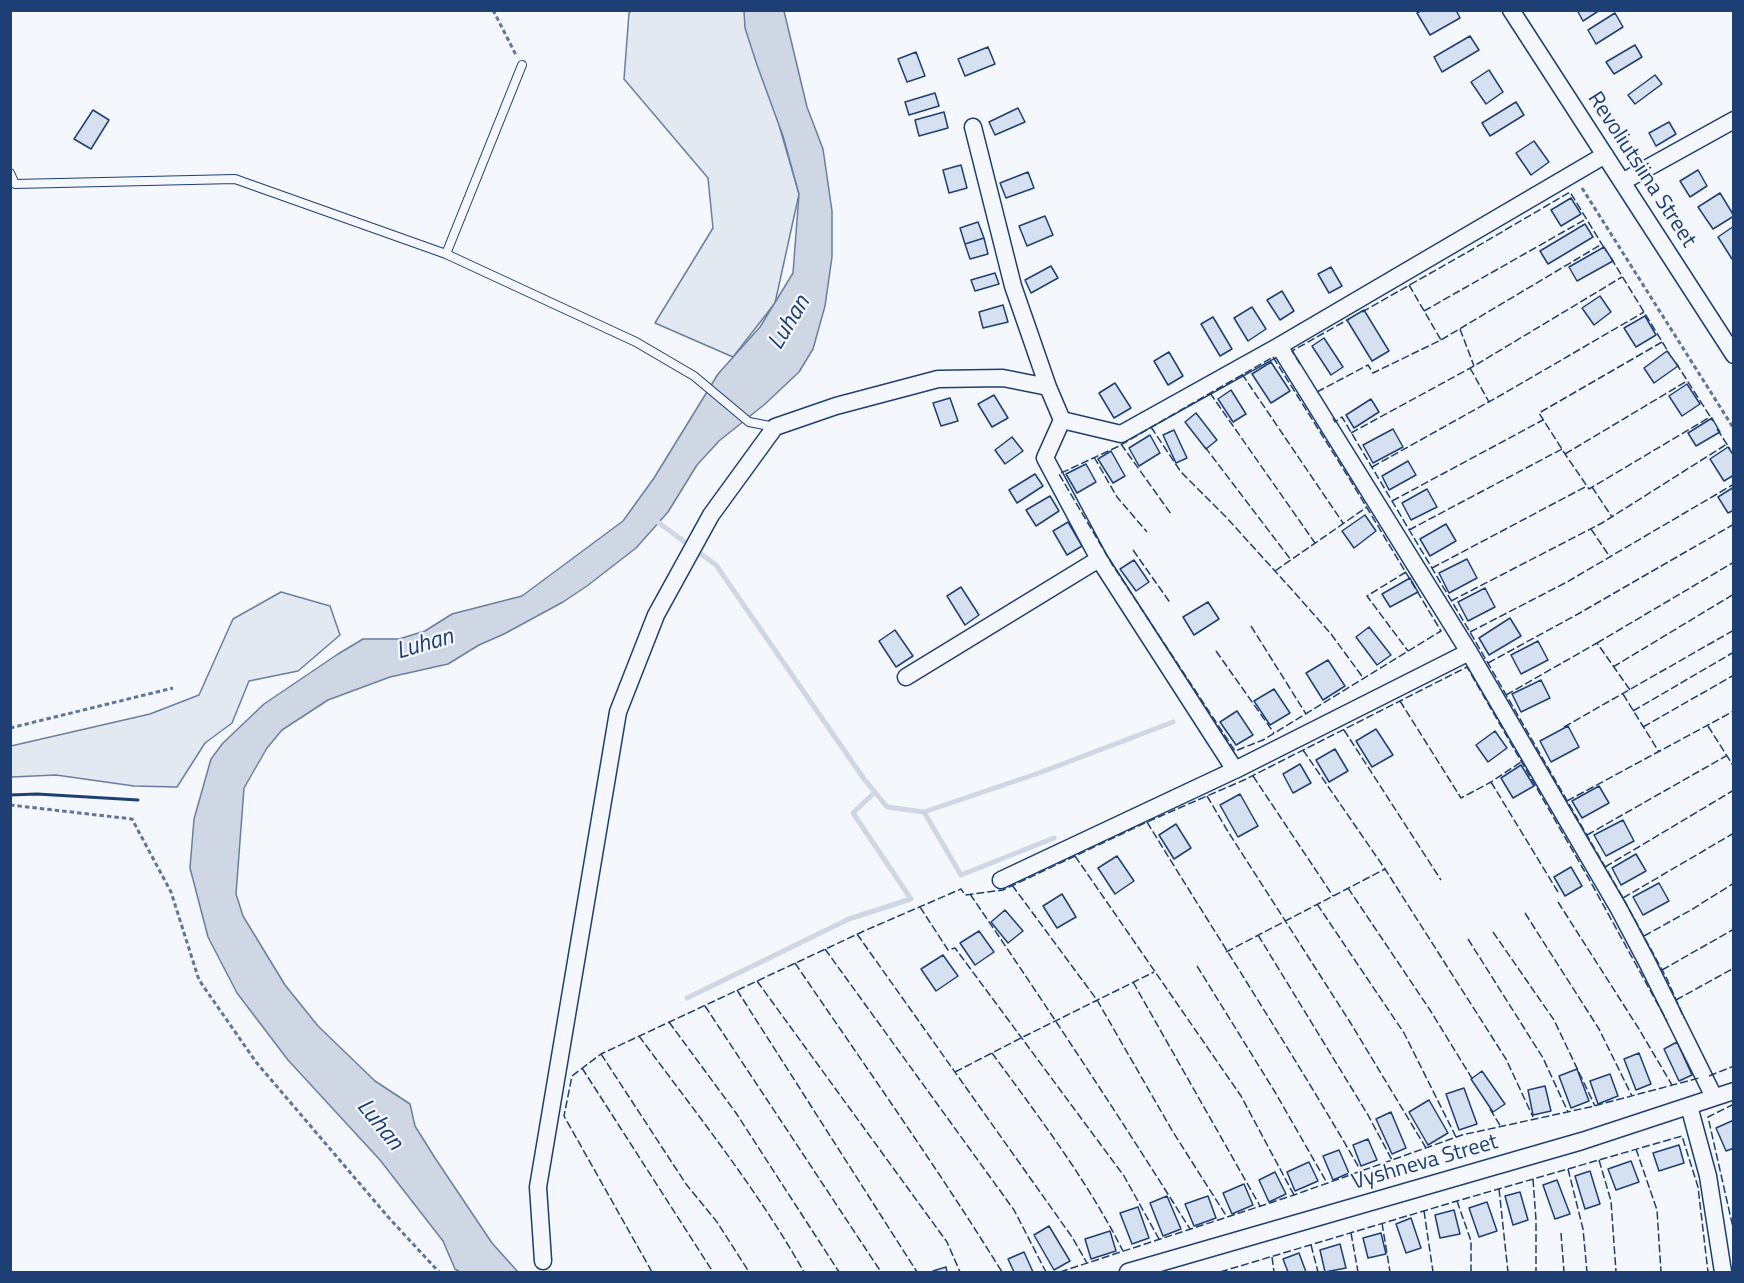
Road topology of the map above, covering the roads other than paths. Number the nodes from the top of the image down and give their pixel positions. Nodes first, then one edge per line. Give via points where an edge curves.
1 (1511, 10) edge
2 (522, 65) road end
3 (1734, 120) edge
4 (973, 127) dead end
5 (1605, 155) junction
6 (10, 173) edge
7 (1623, 182) junction
8 (446, 254) junction
9 (1279, 346) junction
10 (1734, 355) edge
11 (1048, 387) junction
12 (1062, 420) junction
13 (775, 427) junction
14 (1099, 559) junction
15 (1469, 652) junction
16 (906, 677) dead end
17 (1235, 770) junction
18 (1001, 880) dead end
19 (1734, 1090) edge
20 (1714, 1097) junction
21 (1689, 1106) junction
22 (543, 1261) dead end
23 (1128, 1272) edge
24 (1724, 1272) edge

1 - 5 street, Revoliutsiina Street
2 - 8 lane
3 - 7 street
4 - 11 street via 1013,286
5 - 7 street, Revoliutsiina Street
5 - 9 street
6 - 8 lane via 15,184 235,179
7 - 10 street, Revoliutsiina Street
8 - 13 lane via 636,342 694,376 749,422
9 - 12 street via 1121,434
9 - 15 street
11 - 12 street
11 - 13 street via 1003,378 938,380 836,406
12 - 14 street via 1045,458
13 - 22 street via 711,515 656,615 618,712 538,1187
14 - 16 street
14 - 17 street
15 - 17 street
15 - 20 street via 1619,909
17 - 18 street
19 - 20 street, Vyshneva Street
20 - 21 street, Vyshneva Street
21 - 23 street, Vyshneva Street via 1582,1141
21 - 24 street via 1708,1176

